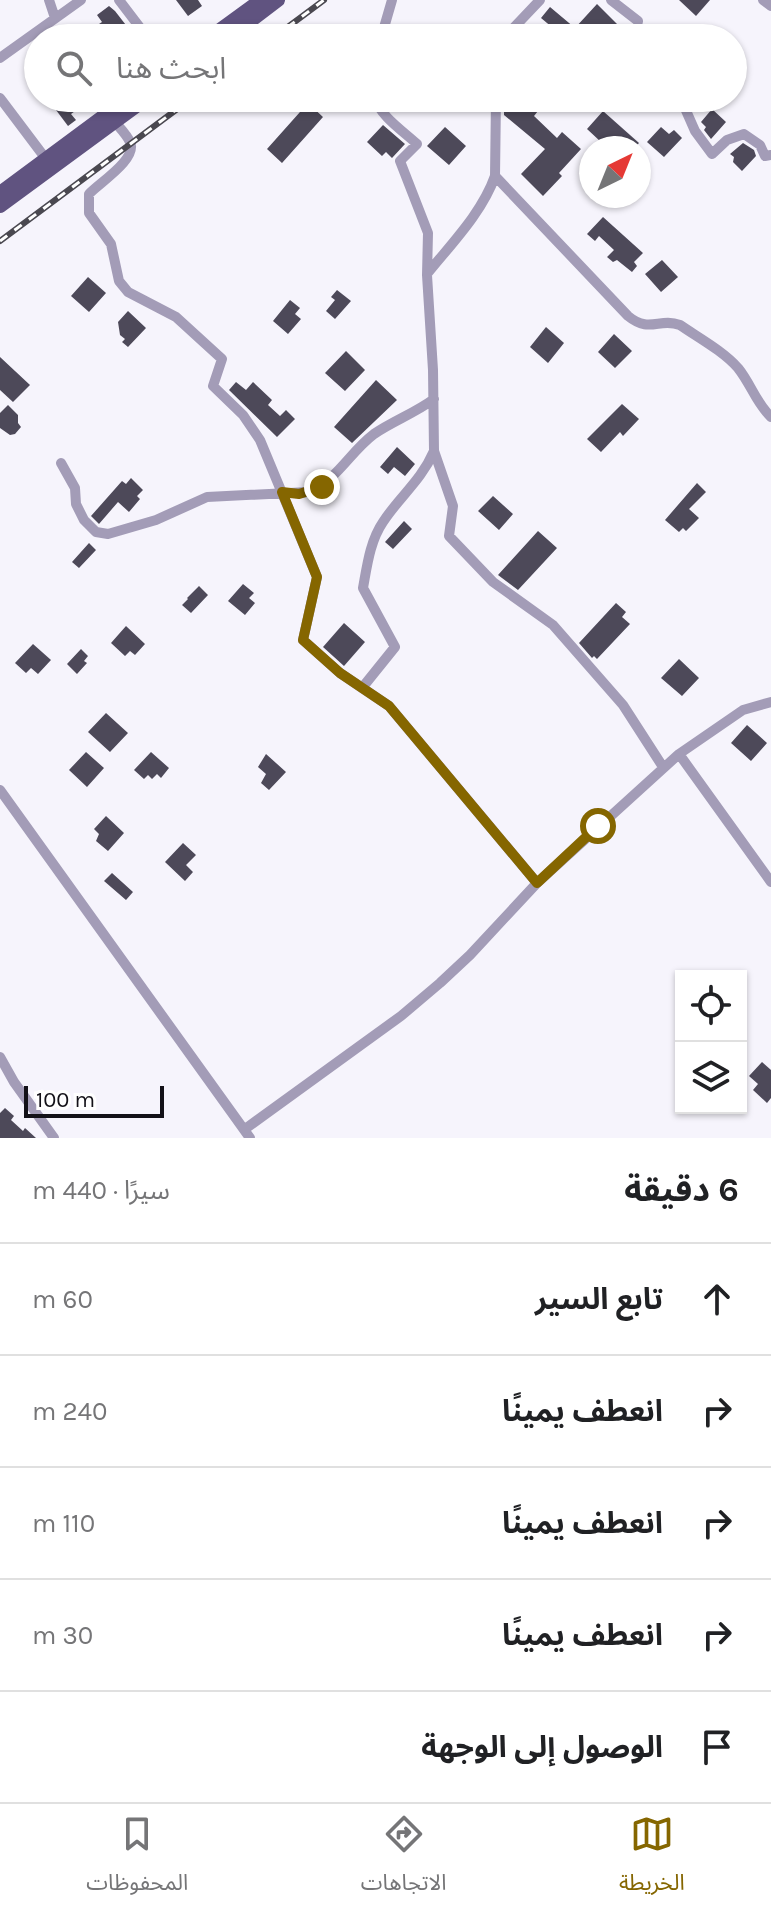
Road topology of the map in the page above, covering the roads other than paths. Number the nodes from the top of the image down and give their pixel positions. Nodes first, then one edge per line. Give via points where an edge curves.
1 (49, 0) edge
2 (81, 0) edge
3 (119, 0) edge
4 (261, 0) edge
5 (278, 0) edge
6 (392, 0) edge
7 (540, 0) edge
8 (611, 0) edge
9 (763, 0) edge
10 (771, 6) edge
11 (55, 18) junction
12 (47, 24) edge
13 (137, 24) edge
14 (228, 24) edge
15 (246, 24) edge
16 (385, 24) edge
17 (517, 24) edge
18 (637, 24) edge
19 (24, 41) edge
20 (0, 58) edge
21 (0, 98) edge
22 (109, 112) edge
23 (128, 112) edge
24 (384, 112) edge
25 (495, 112) edge
26 (687, 112) edge
27 (115, 122) junction
28 (771, 155) edge
29 (46, 159) junction
30 (495, 176) junction
31 (0, 193) edge
32 (0, 206) edge
33 (427, 275) junction
34 (434, 399) junction
35 (771, 417) edge
36 (434, 451) junction
37 (61, 463) dead end
38 (282, 492) junction
39 (362, 688) junction
40 (771, 702) edge
41 (679, 754) junction
42 (663, 767) junction
43 (0, 790) edge
44 (771, 882) edge
45 (537, 883) junction
46 (0, 1057) edge
47 (248, 1134) edge
48 (54, 1138) edge

1 - 11 street
2 - 11 street
3 - 13 street
4 - 14 main road
5 - 15 main road
6 - 16 street
7 - 17 street
8 - 18 street
9 - 10 street
11 - 12 street
19 - 20 street
21 - 29 street
22 - 29 main road
23 - 27 main road
24 - 33 street via 417,144 400,161 428,233
25 - 30 street
26 - 28 street via 712,154 744,134 765,156
27 - 32 main road
27 - 38 street via 131,143 130,156 92,190 87,202 111,244 119,281 128,292 176,317 222,359 213,386 260,440
29 - 31 main road
30 - 33 street via 472,217
30 - 35 street via 628,316 645,326 677,323 704,341 739,369
33 - 34 street
34 - 36 street
34 - 38 street via 374,435 322,487 299,494
36 - 39 street via 419,480 375,537 363,588 395,647
36 - 42 street via 453,506 449,536 493,582 553,625 623,705
37 - 38 street via 84,520 96,532 108,534 207,497
38 - 39 street via 317,577 303,640
39 - 45 street via 389,706
40 - 41 street via 743,710
41 - 42 street
41 - 44 street
42 - 45 street
43 - 47 street
45 - 47 street via 440,983
46 - 48 street

